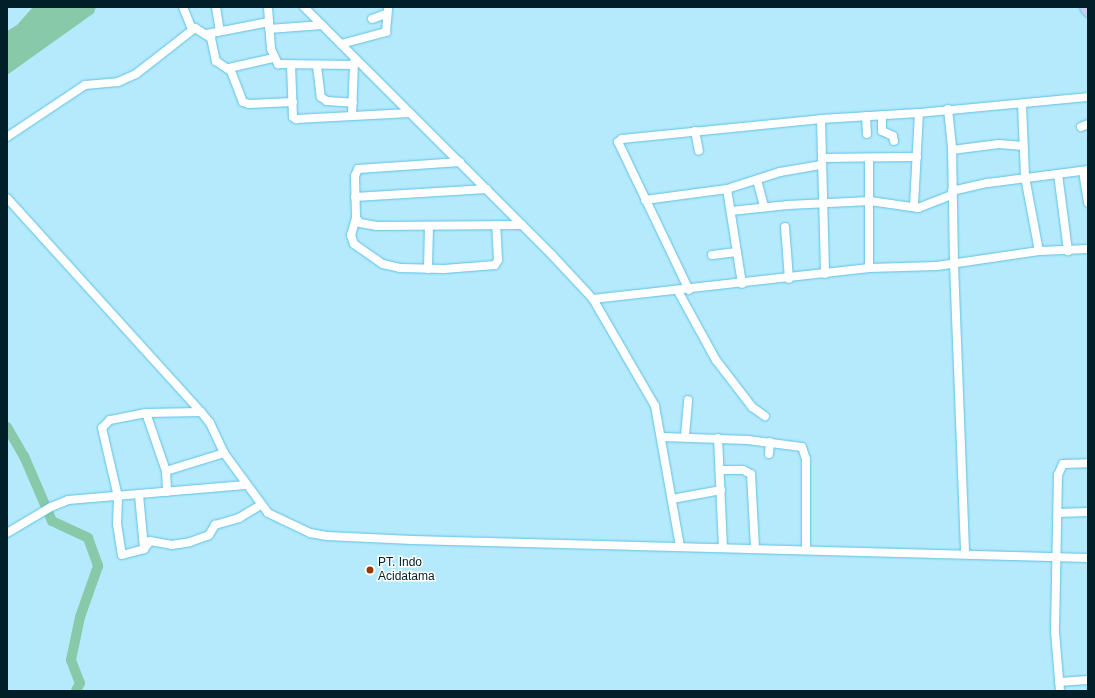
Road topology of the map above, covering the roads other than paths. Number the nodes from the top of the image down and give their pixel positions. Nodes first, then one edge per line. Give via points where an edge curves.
1 (184, 7) edge
2 (216, 7) edge
3 (268, 7) edge
4 (316, 7) edge
5 (1085, 7) edge
6 (305, 9) edge
7 (387, 10) edge
8 (1088, 11) edge
9 (372, 19) dead end
10 (269, 25) junction
11 (322, 25) junction
12 (192, 29) junction
13 (220, 31) junction
14 (207, 34) junction
15 (341, 44) junction
16 (273, 58) junction
17 (354, 61) junction
18 (291, 65) junction
19 (317, 66) junction
20 (229, 68) junction
21 (1088, 97) edge
22 (292, 102) junction
23 (353, 103) junction
24 (1022, 104) junction
25 (948, 109) junction
26 (410, 113) junction
27 (919, 113) junction
28 (352, 115) junction
29 (882, 115) junction
30 (866, 116) junction
31 (820, 119) junction
32 (695, 131) junction
33 (867, 134) dead end
34 (7, 137) edge
35 (894, 141) dead end
36 (1023, 146) junction
37 (952, 150) junction
38 (699, 152) dead end
39 (917, 157) junction
40 (869, 158) junction
41 (460, 162) junction
42 (822, 162) junction
43 (1086, 170) edge
44 (1058, 174) junction
45 (1025, 177) junction
46 (757, 180) junction
47 (487, 189) junction
48 (727, 189) junction
49 (952, 193) junction
50 (355, 197) junction
51 (7, 198) edge
52 (645, 200) junction
53 (870, 201) junction
54 (822, 202) junction
55 (1088, 203) edge
56 (914, 205) junction
57 (764, 207) junction
58 (731, 211) junction
59 (356, 218) junction
60 (496, 225) junction
61 (522, 225) junction
62 (429, 226) junction
63 (784, 228) dead end
64 (1088, 249) edge
65 (1038, 251) junction
66 (1068, 251) junction
67 (737, 252) junction
68 (712, 255) dead end
69 (954, 264) junction
70 (869, 268) junction
71 (428, 269) junction
72 (825, 274) junction
73 (789, 279) junction
74 (742, 284) junction
75 (683, 290) junction
76 (593, 299) junction
77 (688, 400) dead end
78 (201, 412) junction
79 (146, 413) junction
80 (765, 416) dead end
81 (662, 436) junction
82 (685, 436) junction
83 (718, 438) junction
84 (770, 442) junction
85 (224, 453) junction
86 (769, 454) dead end
87 (1088, 463) edge
88 (720, 470) junction
89 (166, 471) junction
90 (246, 486) junction
91 (721, 490) junction
92 (167, 492) junction
93 (140, 495) junction
94 (118, 497) junction
95 (672, 499) junction
96 (261, 505) junction
97 (1088, 512) edge
98 (1058, 513) junction
99 (7, 533) edge
100 (680, 547) junction
101 (723, 548) junction
102 (755, 548) junction
103 (144, 549) junction
104 (806, 550) junction
105 (966, 553) junction
106 (1058, 556) junction
107 (1088, 558) edge
108 (1088, 680) edge
109 (1059, 682) junction
110 (1060, 691) edge

1 - 12 street
2 - 13 street
3 - 10 street
4 - 6 street
5 - 8 highway
6 - 11 street
7 - 9 street
7 - 15 street via 386,32
10 - 11 street
10 - 13 street
10 - 16 street
11 - 15 street
12 - 14 street via 199,28
12 - 34 street via 136,74 118,82 85,85
13 - 14 street
14 - 20 street via 211,38 217,62
15 - 17 street
16 - 18 street via 278,64
16 - 20 street
17 - 19 street
17 - 23 street
17 - 26 street
18 - 19 street
18 - 22 street
19 - 23 street via 321,97 327,101
20 - 22 street via 245,104
21 - 24 street
22 - 28 street via 293,117 296,119
23 - 28 street
24 - 25 street
24 - 36 street
25 - 27 street
25 - 37 street
26 - 28 street
26 - 41 street
27 - 29 street
27 - 39 street
29 - 30 street
29 - 35 street via 882,131 893,136
30 - 31 street
30 - 33 street
31 - 32 street
31 - 42 street
32 - 38 street
32 - 52 street via 629,137 618,142
36 - 37 street via 999,144
36 - 45 street
37 - 49 street
39 - 40 street
39 - 56 street
40 - 42 street
40 - 53 street
41 - 47 street
41 - 50 street via 362,167 356,171
42 - 46 street
42 - 54 street
43 - 44 street
43 - 55 street
44 - 45 street
44 - 66 street
45 - 49 street via 969,186
45 - 65 street
46 - 48 street
46 - 57 street
47 - 50 street
47 - 61 street
48 - 52 street
48 - 58 street
49 - 56 street via 932,204 918,208
49 - 69 street
50 - 59 street
51 - 78 street
52 - 75 street
53 - 54 street
53 - 56 street
53 - 70 street
54 - 57 street
54 - 72 street
57 - 58 street
58 - 67 street
59 - 62 street via 360,223 377,226
59 - 71 street via 351,238 357,247 388,266
60 - 61 street
60 - 62 street
60 - 71 street via 498,260 495,265
61 - 76 street
62 - 71 street
63 - 73 street
64 - 66 street
65 - 66 street
65 - 69 street
67 - 68 street
67 - 74 street
69 - 70 street
69 - 105 street
70 - 72 street
72 - 73 street
73 - 74 street
74 - 75 street
75 - 76 street
75 - 80 street via 716,360 752,407
76 - 81 street via 652,401
77 - 82 street
78 - 79 street
78 - 85 street via 210,423
79 - 89 street
79 - 94 street via 110,420 102,428
81 - 82 street
81 - 95 street
82 - 83 street
83 - 84 street
83 - 88 street
84 - 86 street
84 - 104 street via 797,446 804,450
85 - 89 street
85 - 90 street
87 - 98 street via 1069,463 1060,467
88 - 91 street
88 - 102 street via 743,470 750,474
89 - 92 street
90 - 92 street
90 - 96 street
91 - 95 street
91 - 101 street
92 - 93 street
93 - 94 street
93 - 103 street
94 - 99 street via 68,500
94 - 103 street via 117,524 122,555
95 - 100 street
96 - 100 street via 280,520 306,532 327,536
96 - 103 street via 239,518 215,525 205,537 172,545 150,541
97 - 98 street
98 - 106 street
100 - 101 street
101 - 102 street
102 - 104 street
104 - 105 street
105 - 106 street
106 - 107 street
106 - 109 street via 1055,631
108 - 109 street
109 - 110 street

